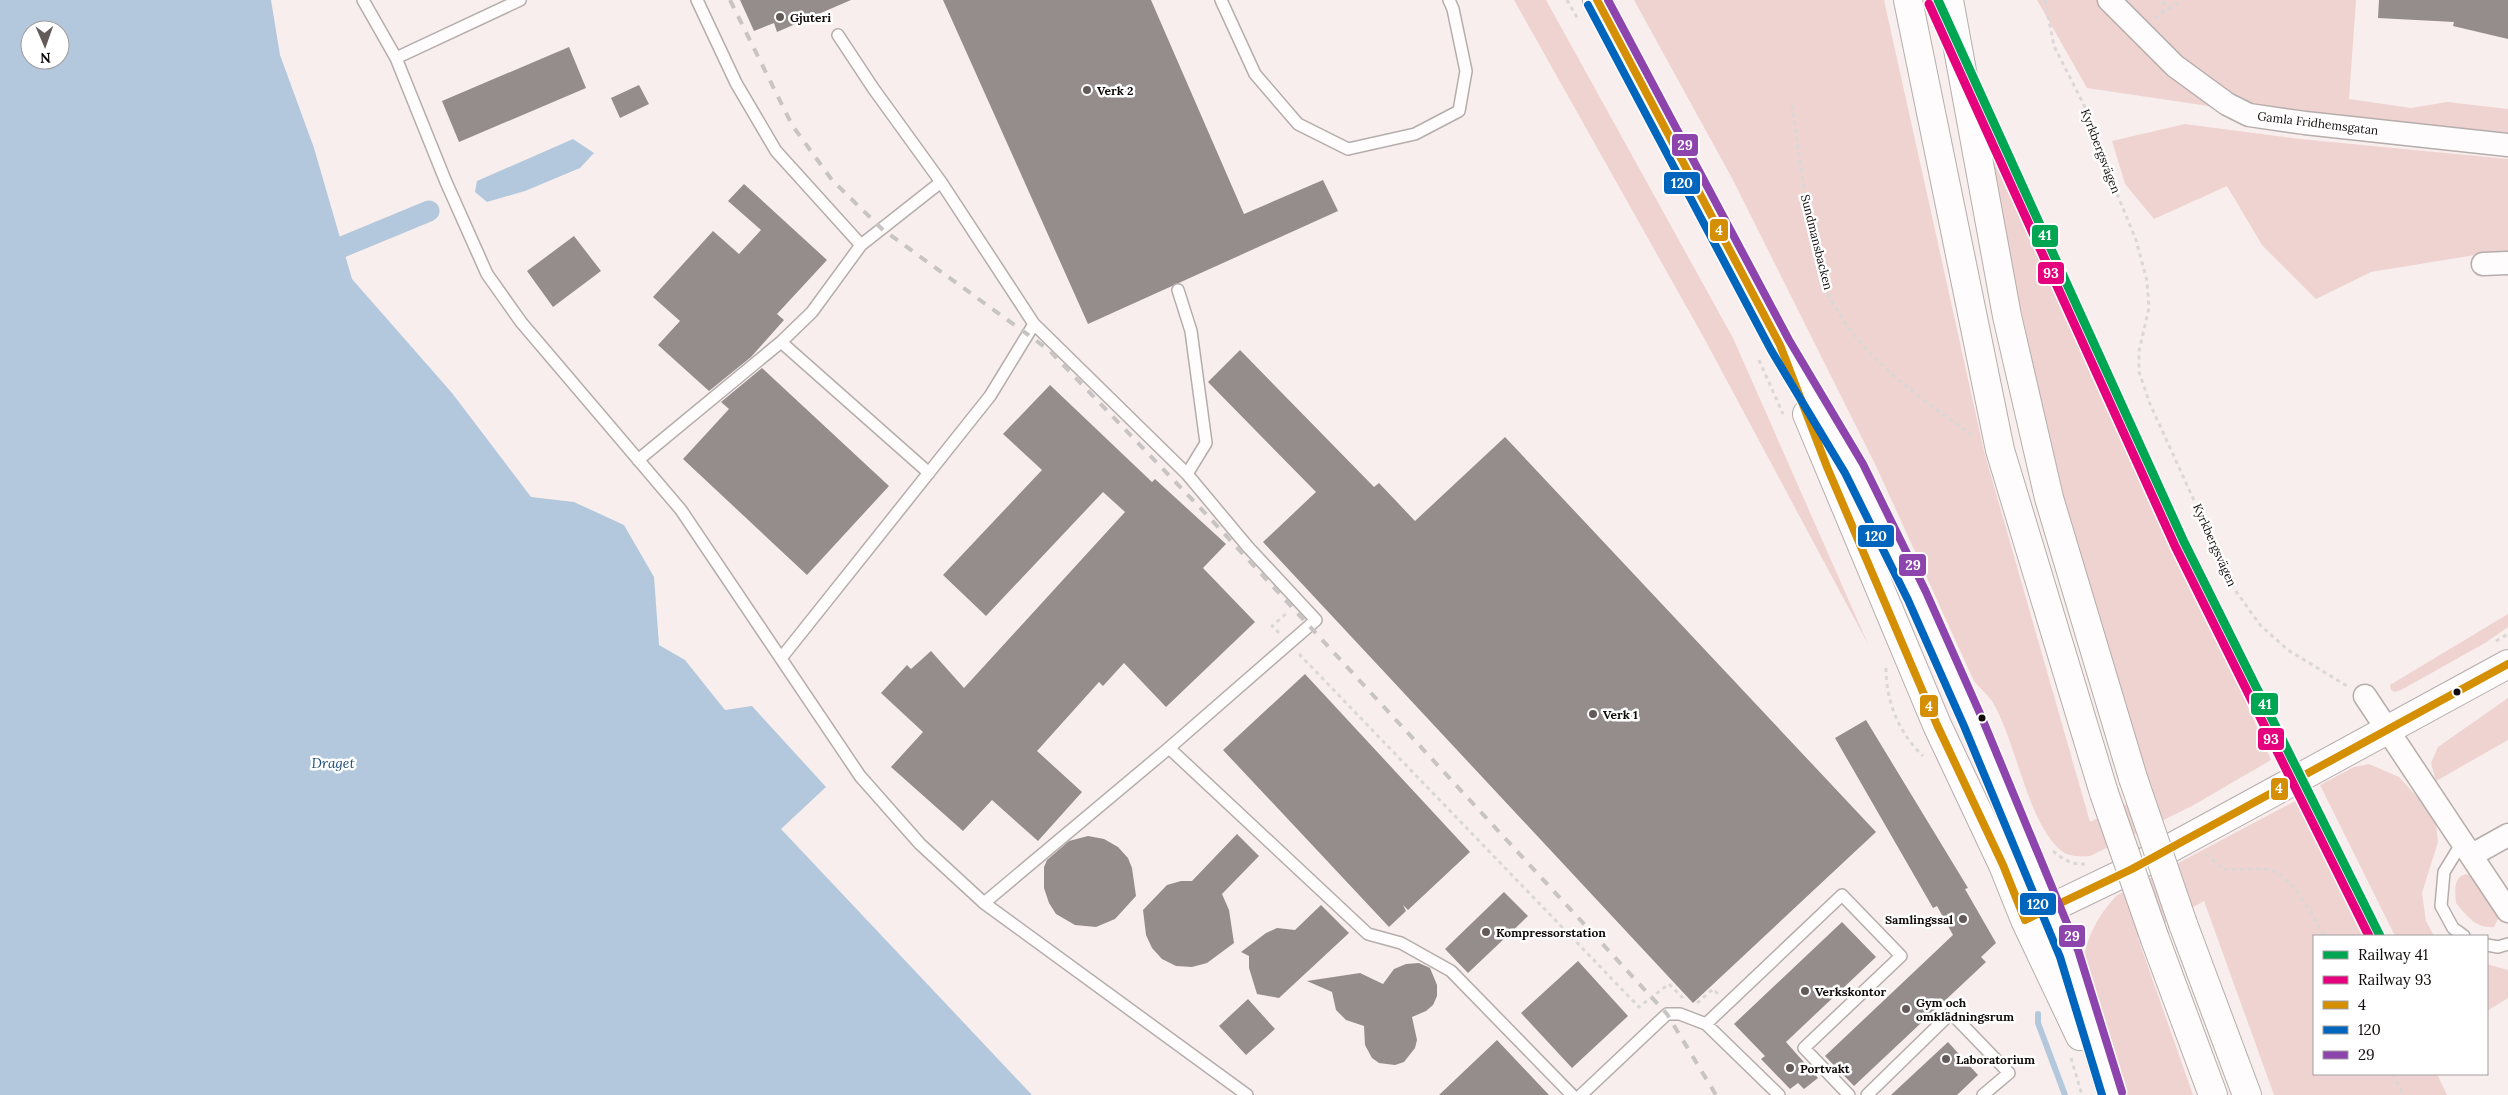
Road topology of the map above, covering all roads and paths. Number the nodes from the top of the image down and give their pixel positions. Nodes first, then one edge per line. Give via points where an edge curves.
1 (363, 0) edge
2 (520, 0) edge
3 (697, 0) edge
4 (1220, 0) edge
5 (1449, 0) edge
6 (1597, 0) edge
7 (1908, 0) edge
8 (1949, 0) edge
9 (2045, 0) edge
10 (2109, 0) edge
11 (2164, 0) edge
12 (2182, 0) edge
13 (2162, 13) junction
14 (2138, 30) junction
15 (838, 35) dead end
16 (396, 58) junction
17 (1792, 105) dead end
18 (2508, 145) edge
19 (941, 182) junction
20 (861, 245) junction
21 (2508, 263) edge
22 (2484, 264) dead end
23 (1178, 290) dead end
24 (1034, 324) junction
25 (781, 342) junction
26 (1780, 345) junction
27 (1974, 437) dead end
28 (638, 460) junction
29 (929, 473) junction
30 (1187, 474) junction
31 (1300, 602) junction
32 (2508, 634) edge
33 (1289, 643) junction
34 (2503, 652) edge
35 (782, 657) junction
36 (2365, 696) joint
37 (2387, 730) junction
38 (1169, 748) junction
39 (2508, 835) edge
40 (2192, 836) junction
41 (2467, 848) junction
42 (984, 902) junction
43 (2050, 909) junction
44 (2508, 911) edge
45 (2025, 920) junction
46 (2323, 935) edge
47 (2463, 935) edge
48 (2508, 944) edge
49 (2488, 945) edge
50 (1687, 1001) dead end
51 (1728, 1004) junction
52 (1693, 1007) dead end
53 (1706, 1024) junction
54 (2394, 1075) edge
55 (1247, 1095) edge
56 (1572, 1095) edge
57 (1581, 1095) edge
58 (1779, 1095) edge
59 (1850, 1095) edge
60 (1867, 1095) edge
61 (1983, 1095) edge
62 (2100, 1095) edge
63 (2112, 1095) edge
64 (2213, 1095) edge
65 (2247, 1095) edge
66 (2403, 1095) edge

1 - 16 lane
2 - 16 lane
3 - 20 lane via 736,83 776,151
4 - 5 lane via 1261,82 1298,124 1348,150 1414,134 1459,111 1466,71
6 - 26 main road
7 - 64 main road, bridge via 2000,450 2104,793
8 - 65 main road, bridge via 2007,316 2049,498 2133,778
9 - 36 path, Kyrkbergsvägen via 2054,46 2088,112 2102,157 2136,240 2147,281 2149,308 2139,351 2139,372 2150,404 2235,590 2260,626 2288,650
10 - 14 street, Gamla Fridhemsgatan
11 - 13 path
12 - 13 path
13 - 14 path
14 - 18 street, Gamla Fridhemsgatan via 2175,66 2227,104 2249,114
15 - 19 lane
16 - 28 lane via 487,274 521,322
17 - 27 path, Sundmansbacken via 1804,194 1830,298 1856,336 1889,370
19 - 20 lane
19 - 24 lane
20 - 25 lane via 812,312
21 - 22 street
23 - 30 lane via 1191,331 1206,443
24 - 29 lane via 990,396
24 - 30 lane
25 - 28 lane
25 - 29 lane
26 - 43 main road via 1854,468 1917,596 2029,853
26 - 45 main road via 1827,467 1937,725 2003,865
28 - 35 lane via 681,510
29 - 35 lane
30 - 31 lane via 1248,547
31 - 33 lane via 1316,620
31 - 33 path via 1272,626
32 - 34 path
33 - 38 lane
33 - 50 path via 1639,1007 1668,984
34 - 37 main road
35 - 42 lane via 860,776 920,844
36 - 37 street
37 - 40 main road
37 - 41 street
38 - 42 lane
38 - 56 lane via 1368,934 1401,943 1450,971
39 - 41 street
40 - 43 main road
40 - 46 path via 2223,869 2271,870 2284,878
41 - 44 street
41 - 47 lane via 2444,872 2441,906 2454,928
42 - 55 lane
43 - 45 main road
43 - 63 main road via 2068,954
45 - 62 main road via 2079,1035
48 - 49 lane
51 - 52 path via 1713,989
51 - 53 lane
51 - 59 lane via 1842,895 1901,956 1804,1048
53 - 57 lane via 1680,1014 1667,1014
53 - 58 lane
54 - 66 path
60 - 61 lane via 1951,1013 2009,1073

